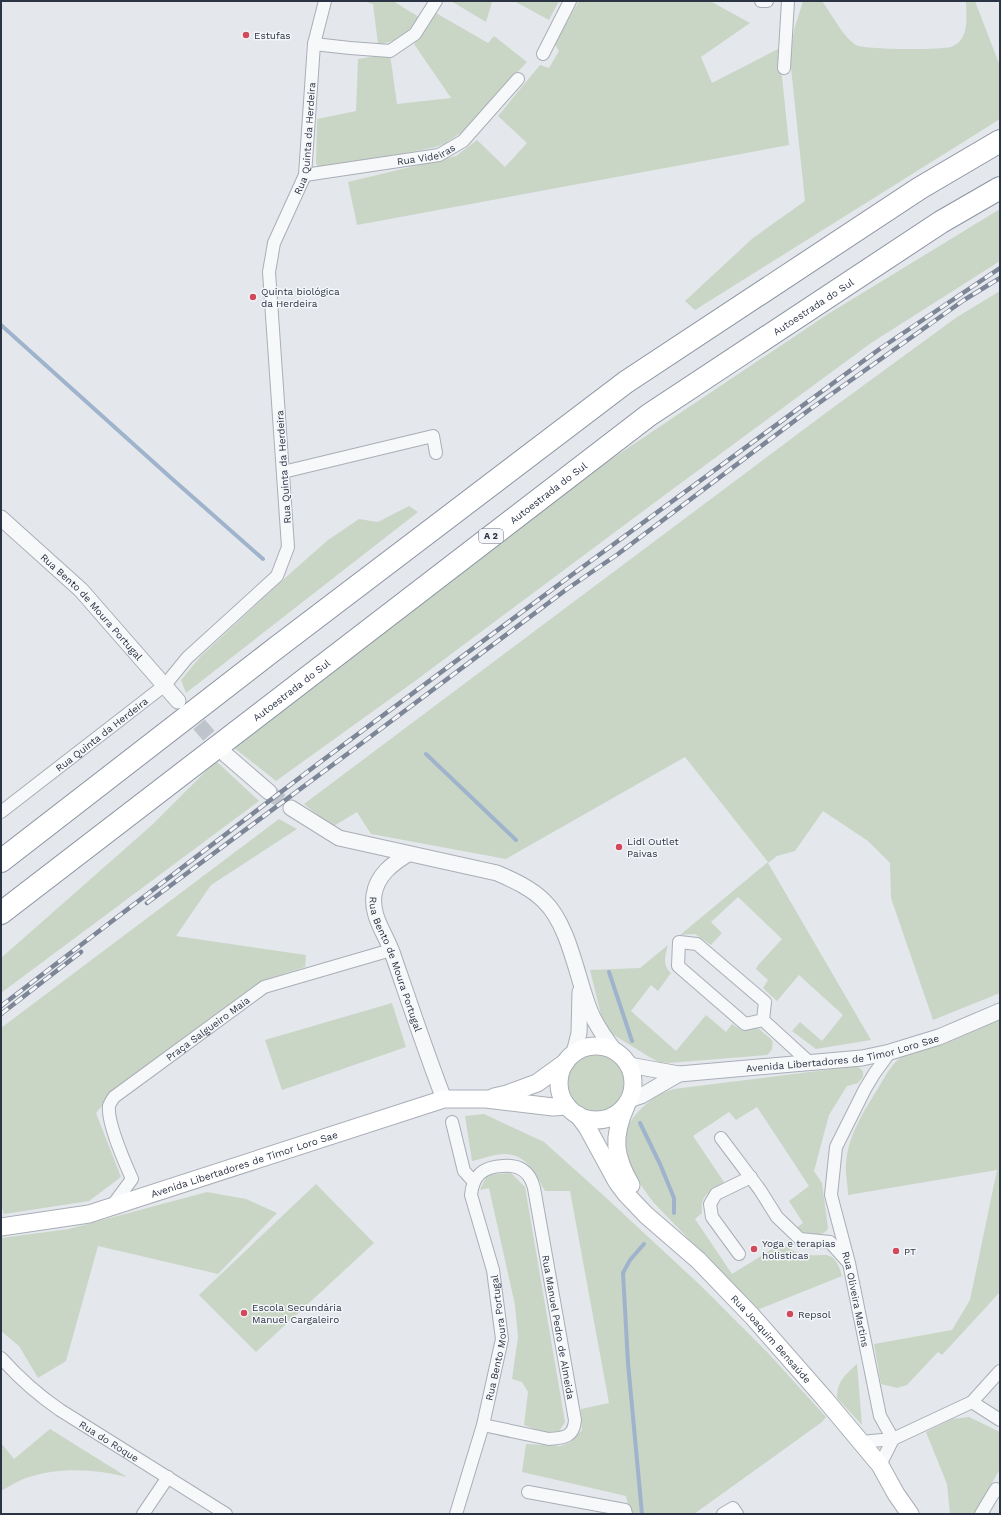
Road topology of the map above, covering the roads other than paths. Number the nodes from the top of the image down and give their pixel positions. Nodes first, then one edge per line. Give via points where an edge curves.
1 (324, 1) edge
2 (436, 1) edge
3 (570, 1) edge
4 (761, 1) edge
5 (767, 1) edge
6 (788, 1) edge
7 (314, 44) junction
8 (543, 54) dead end
9 (784, 68) dead end
10 (518, 78) dead end
11 (1000, 141) edge
12 (305, 175) junction
13 (1000, 188) edge
14 (436, 453) dead end
15 (283, 472) junction
16 (1, 518) edge
17 (165, 685) junction
18 (178, 701) tunnel mouth
19 (225, 754) tunnel mouth
20 (269, 792) tunnel mouth
21 (291, 808) tunnel mouth
22 (1, 812) edge
23 (408, 854) junction
24 (1, 861) edge
25 (1, 913) edge
26 (391, 950) junction
27 (580, 981) junction
28 (1000, 1011) edge
29 (763, 1020) junction
30 (614, 1050) junction
31 (890, 1052) junction
32 (570, 1057) junction
33 (810, 1063) junction
34 (629, 1064) junction
35 (679, 1074) junction
36 (444, 1098) junction
37 (486, 1099) junction
38 (628, 1103) junction
39 (572, 1111) junction
40 (452, 1122) dead end
41 (721, 1138) dead end
42 (751, 1177) junction
43 (474, 1182) junction
44 (112, 1206) junction
45 (1, 1227) edge
46 (676, 1240) junction
47 (739, 1254) dead end
48 (849, 1263) junction
49 (1, 1358) edge
50 (1000, 1371) edge
51 (972, 1402) junction
52 (1000, 1420) edge
53 (482, 1425) junction
54 (892, 1439) junction
55 (861, 1442) junction
56 (881, 1468) junction
57 (168, 1477) junction
58 (1000, 1491) edge
59 (528, 1492) dead end
60 (143, 1514) edge
61 (226, 1514) edge
62 (456, 1514) edge
63 (626, 1514) edge
64 (910, 1514) edge
65 (920, 1514) edge
66 (981, 1514) edge

1 - 7 street, Rua Quinta da Herdeira
2 - 7 street via 415,34 390,51
3 - 8 street
4 - 5 street
6 - 9 street
7 - 12 street, Rua Quinta da Herdeira
10 - 12 street, Rua Videiras via 463,141 439,155
11 - 24 highway via 920,188 626,382
12 - 15 street, Rua Quinta da Herdeira via 274,243 269,272
13 - 25 highway, Autoestrada do Sul / A 2 via 941,222 649,415
14 - 15 street via 433,436
15 - 17 street, Rua Quinta da Herdeira via 288,547 277,576 187,658
16 - 17 street, Rua Bento de Moura Portugal via 81,590
17 - 18 street, Rua Bento de Moura Portugal
17 - 22 street, Rua Quinta da Herdeira
19 - 20 street
21 - 23 street via 339,838
23 - 26 street, Rua Bento de Moura Portugal via 384,872 374,894 377,919
23 - 27 street via 496,873 531,890 544,901 558,920
26 - 36 street, Rua Bento de Moura Portugal
26 - 44 street, Praça Salgueiro Maia via 264,987 114,1097 109,1106 110,1115 118,1147 132,1179
27 - 30 street via 592,1014 603,1036
27 - 32 street via 579,1033
28 - 31 street, Avenida Libertadores de Timor Loro Sae via 939,1037
29 - 29 street via 765,1002 697,944 679,942 678,966 745,1024
29 - 33 street
30 - 32 main road via 598,1045 585,1047
30 - 34 main road
31 - 33 street, Avenida Libertadores de Timor Loro Sae via 862,1058
31 - 48 street, Rua Oliveira Martins via 865,1089 836,1147 831,1195
32 - 37 main road, Avenida Libertadores de Timor Loro Sae via 537,1083
32 - 39 main road via 562,1069 559,1082 560,1092
33 - 35 street, Avenida Libertadores de Timor Loro Sae
34 - 35 street, Avenida Libertadores de Timor Loro Sae
34 - 38 main road via 633,1075 633,1088
35 - 38 street, Avenida Libertadores de Timor Loro Sae
36 - 37 main road, Avenida Libertadores de Timor Loro Sae
36 - 44 main road, Avenida Libertadores de Timor Loro Sae
37 - 39 main road, Avenida Libertadores de Timor Loro Sae
38 - 39 main road via 615,1115 602,1120 592,1120
38 - 46 main road, Rua Joaquim Bensaúde via 618,1126 616,1144 620,1163 631,1186
39 - 46 main road, Rua Joaquim Bensaúde via 587,1127 626,1194
40 - 43 street via 464,1171
41 - 42 street
42 - 47 street via 716,1194 710,1204 712,1217
42 - 48 street via 778,1217 800,1240 830,1242
43 - 53 street, Rua Bento Moura Portugal via 471,1195 493,1270 502,1339
43 - 53 street, Rua Manuel Pedro de Almeida via 480,1173 488,1168 507,1165 523,1170 532,1180 575,1420 575,1426 570,1434 549,1439
44 - 45 main road, Avenida Libertadores de Timor Loro Sae via 89,1214
46 - 55 main road, Rua Joaquim Bensaúde via 742,1305
48 - 54 street, Rua Oliveira Martins via 880,1416
49 - 57 street, Rua do Roque via 39,1396
50 - 51 street
51 - 52 street
51 - 54 street
53 - 62 street, Rua Bento Moura Portugal
54 - 55 street
54 - 56 street
55 - 56 main road
56 - 64 main road
56 - 65 main road
57 - 60 street
57 - 61 street, Rua do Roque
58 - 66 street via 996,1489
59 - 63 street via 626,1510

